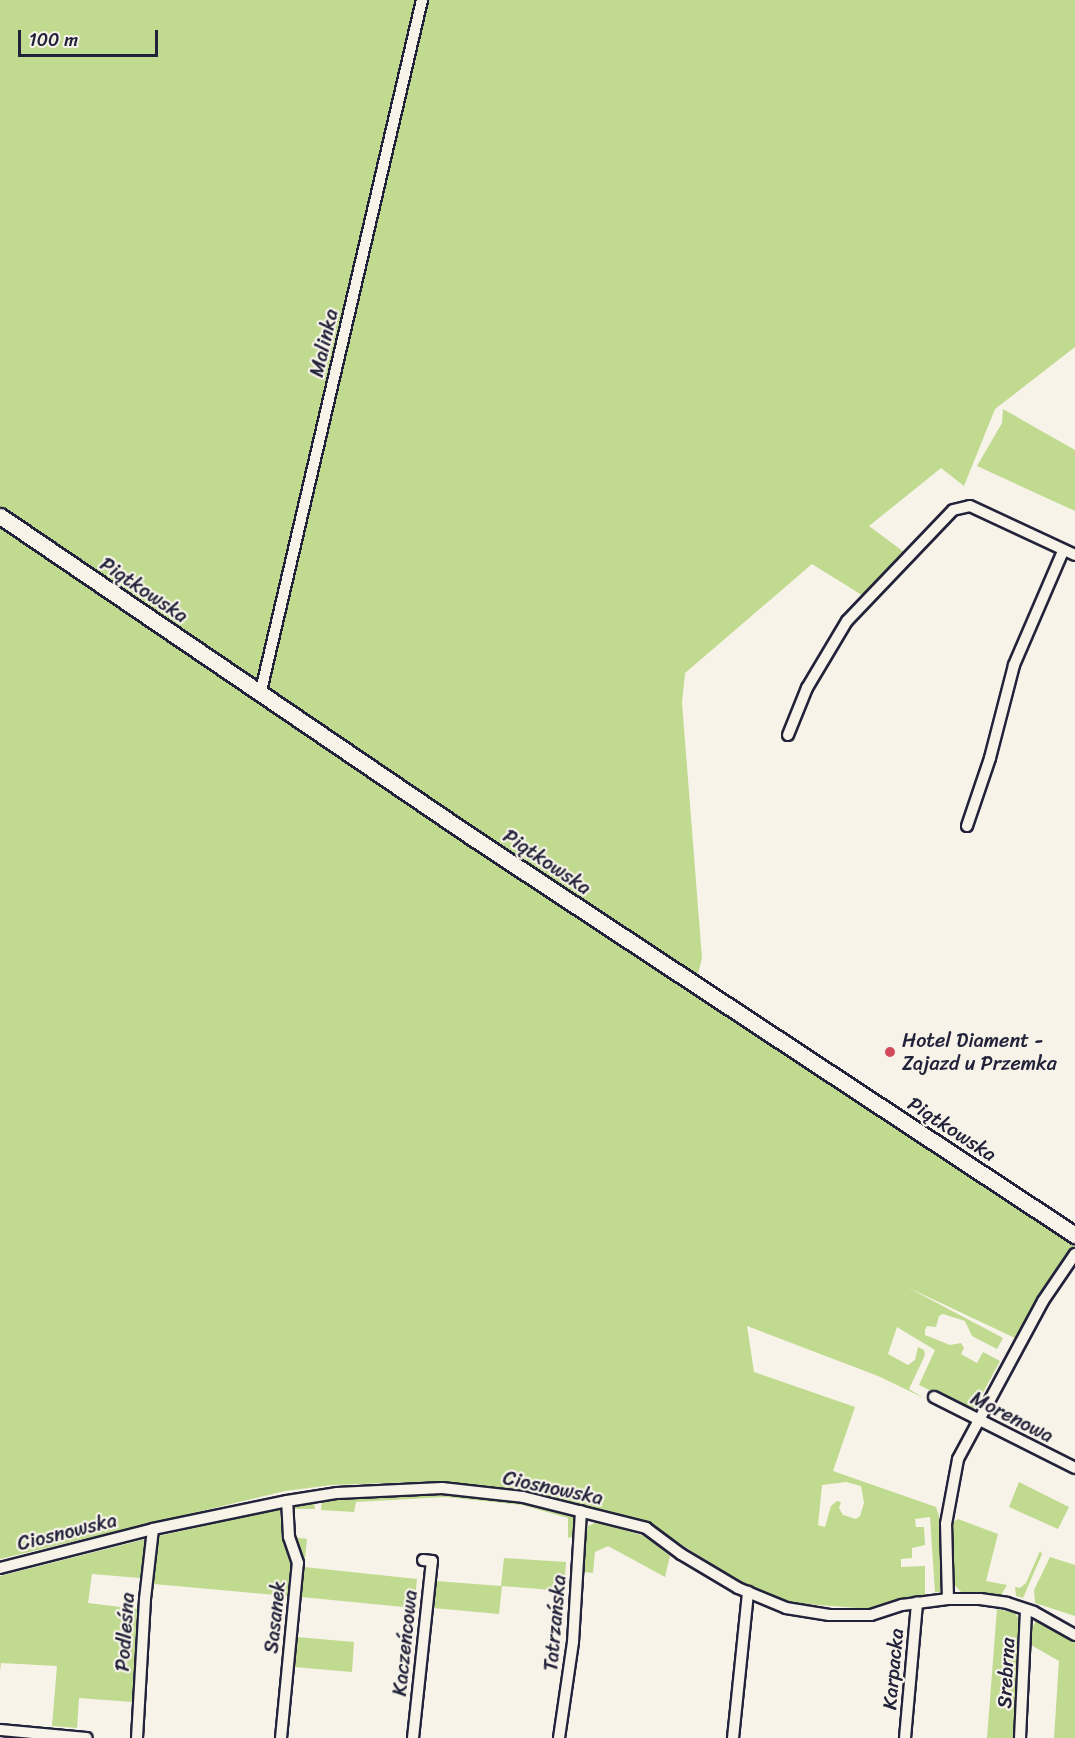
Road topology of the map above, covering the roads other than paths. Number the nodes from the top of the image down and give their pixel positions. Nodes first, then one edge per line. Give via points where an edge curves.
1 (422, 0) edge
2 (0, 516) edge
3 (1063, 551) junction
4 (1075, 555) edge
5 (260, 694) junction
6 (788, 735) dead end
7 (967, 826) dead end
8 (1075, 1234) edge
9 (1075, 1254) edge
10 (934, 1397) dead end
11 (979, 1419) junction
12 (1075, 1468) edge
13 (287, 1501) junction
14 (581, 1511) junction
15 (153, 1529) junction
16 (423, 1560) dead end
17 (0, 1568) edge
18 (748, 1592) junction
19 (948, 1599) junction
20 (917, 1603) junction
21 (1026, 1610) junction
22 (1075, 1635) edge
23 (0, 1730) edge
24 (87, 1738) edge
25 (137, 1738) edge
26 (281, 1738) edge
27 (412, 1738) edge
28 (559, 1738) edge
29 (734, 1738) edge
30 (905, 1738) edge
31 (1020, 1738) edge

1 - 5 street, Malinka
2 - 5 main road, Piątkowska
3 - 4 street
3 - 6 street via 970,506 953,510 848,621 807,688
3 - 7 street via 1014,665 990,758
5 - 8 main road, Piątkowska via 719,1002
9 - 11 street via 1043,1301
10 - 11 street, Morenowa
11 - 12 street, Morenowa
11 - 19 street via 958,1459 949,1496
13 - 14 street, Ciosnowska via 337,1493 442,1488 523,1497
13 - 15 street, Ciosnowska
13 - 26 street, Sasanek via 289,1537 298,1563
14 - 18 street, Ciosnowska via 646,1528 681,1554
14 - 28 street, Tatrzańska via 573,1642
15 - 17 street, Ciosnowska
15 - 25 street, Podleśna
16 - 27 street, Kaczeńcowa via 432,1561
18 - 20 street, Ciosnowska via 786,1608 829,1615 871,1614
18 - 29 street
19 - 20 street, Ciosnowska
19 - 21 street, Ciosnowska via 980,1599
20 - 30 street, Karpacka
21 - 22 street, Ciosnowska
21 - 31 street, Srebrna
23 - 24 street

